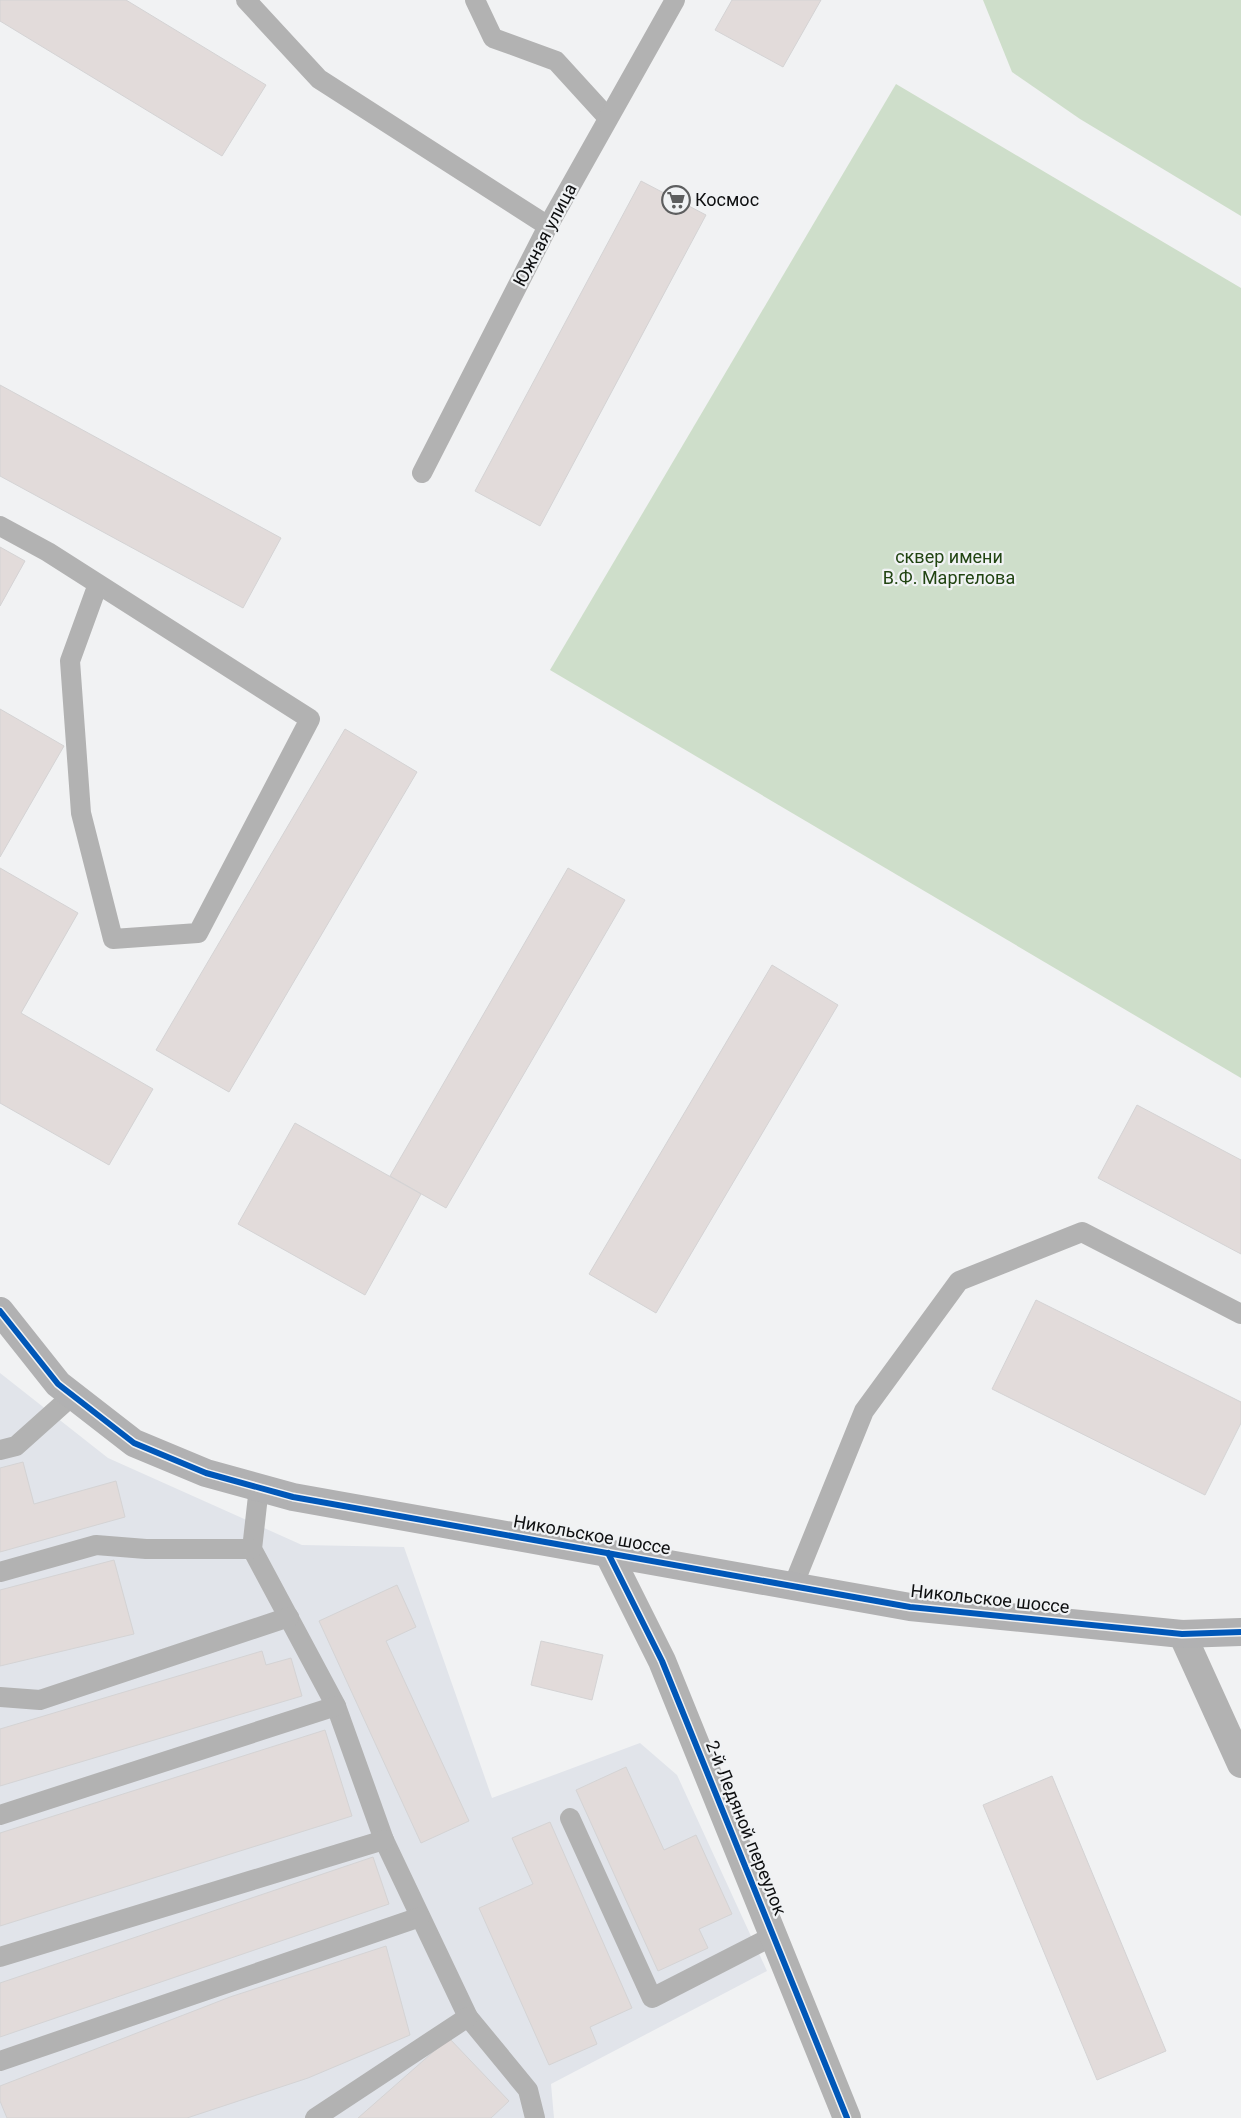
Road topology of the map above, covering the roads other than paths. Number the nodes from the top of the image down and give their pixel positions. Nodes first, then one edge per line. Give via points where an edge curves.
1 (246, 0) edge
2 (475, 0) edge
3 (675, 0) edge
4 (608, 118) junction
5 (548, 226) junction
6 (422, 473) dead end
7 (0, 526) edge
8 (98, 584) junction
9 (0, 1311) edge
10 (1241, 1314) edge
11 (73, 1395) junction
12 (0, 1450) edge
13 (259, 1487) junction
14 (252, 1549) junction
15 (608, 1553) junction
16 (0, 1572) edge
17 (793, 1586) junction
18 (288, 1617) junction
19 (1241, 1632) edge
20 (1182, 1634) junction
21 (0, 1697) edge
22 (336, 1706) junction
23 (1241, 1764) edge
24 (0, 1815) edge
25 (570, 1818) dead end
26 (384, 1840) junction
27 (420, 1917) junction
28 (773, 1936) junction
29 (0, 1957) edge
30 (468, 2018) junction
31 (0, 2061) edge
32 (315, 2118) edge
33 (534, 2118) edge
34 (847, 2118) edge

1 - 5 lane via 318,79
2 - 4 lane via 493,38 556,61
3 - 4 lane, Южная улица
4 - 5 lane, Южная улица
5 - 6 lane, Южная улица
7 - 8 lane
8 - 8 lane via 310,719 198,933 114,939 81,813 70,661
9 - 11 street, Никольское шоссе via 58,1384
10 - 17 lane via 1082,1232 959,1281 864,1411
11 - 12 lane via 16,1446
11 - 13 street, Никольское шоссе via 134,1443 206,1473
13 - 14 lane
13 - 15 street, Никольское шоссе via 293,1497
14 - 16 lane via 146,1549 96,1545
14 - 18 lane
15 - 17 street, Никольское шоссе
15 - 28 street, 2-й Ледяной переулок via 662,1661
17 - 20 street, Никольское шоссе via 910,1607
18 - 21 lane via 40,1700
18 - 22 lane
19 - 20 street, Никольское шоссе
20 - 23 street
22 - 24 lane
22 - 26 lane
25 - 28 lane via 652,1998
26 - 27 lane
26 - 29 lane
27 - 30 lane
27 - 31 lane
28 - 34 street, 2-й Ледяной переулок
30 - 32 lane
30 - 33 lane via 528,2090

